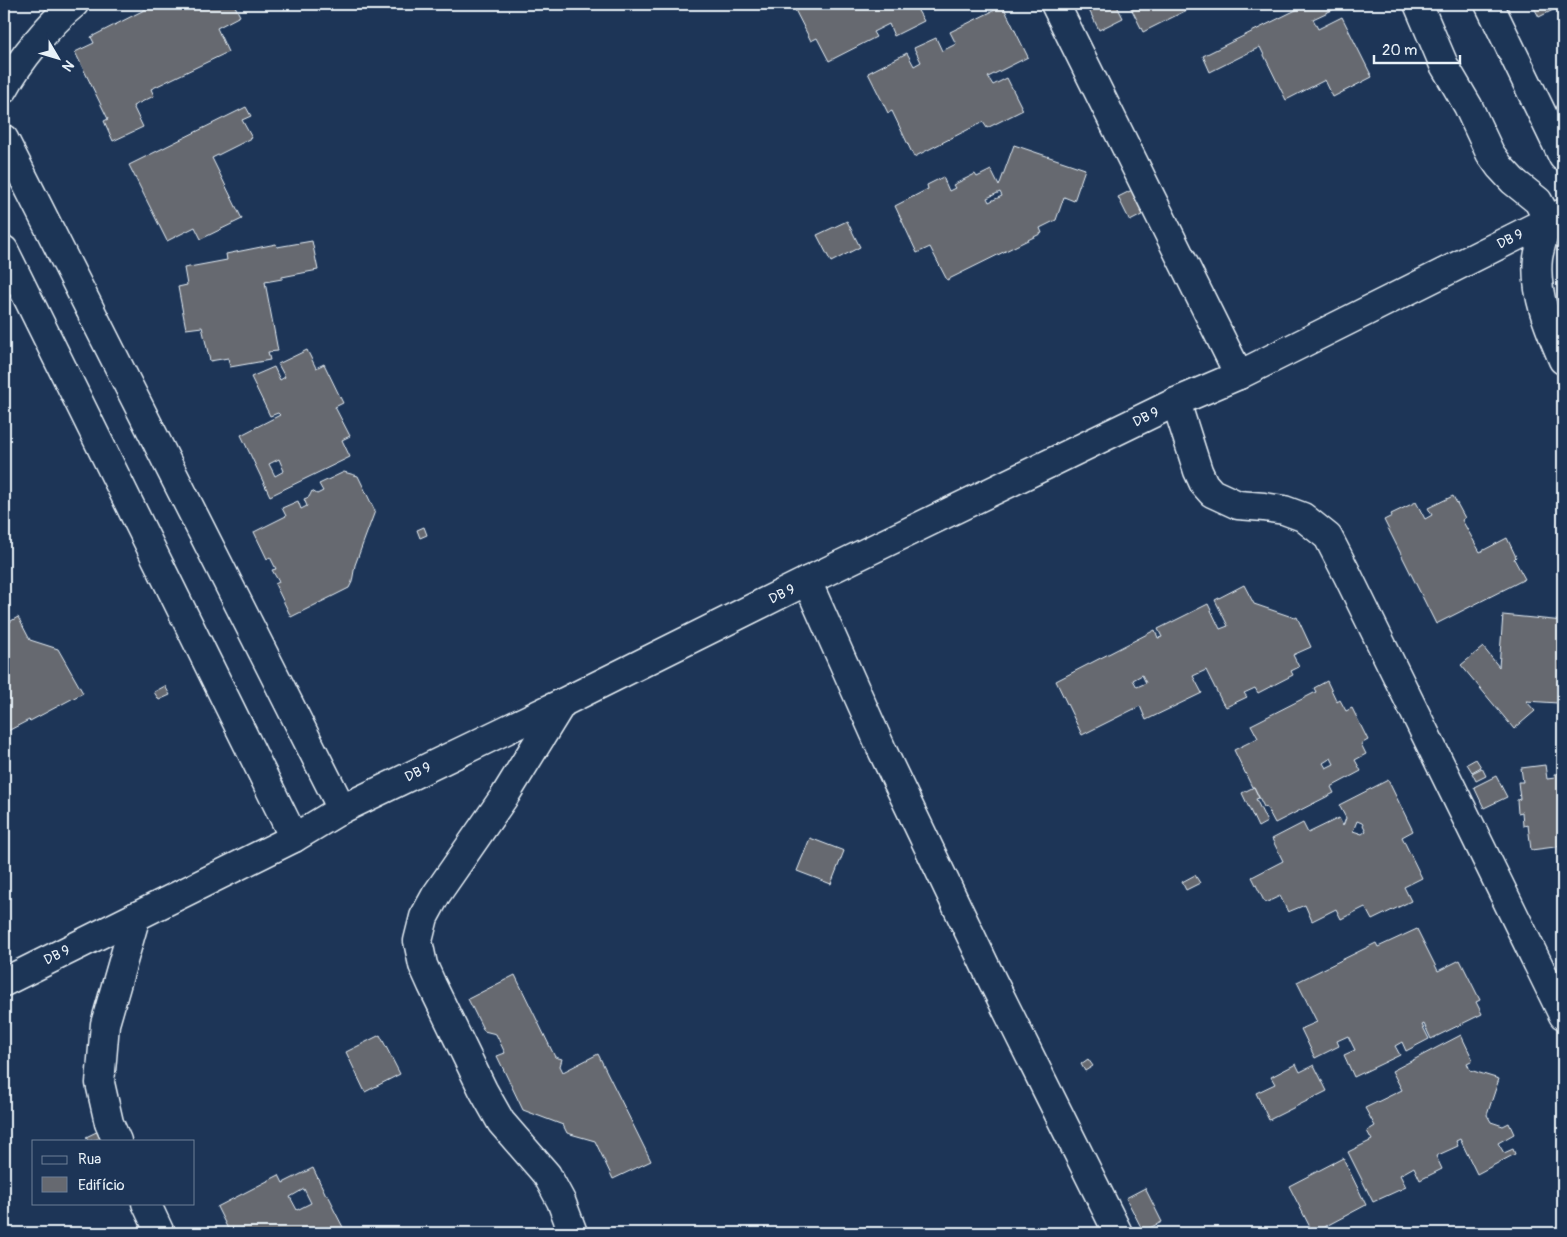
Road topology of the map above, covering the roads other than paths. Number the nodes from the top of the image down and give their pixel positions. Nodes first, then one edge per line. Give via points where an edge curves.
1 (74, 4) edge
2 (1055, 4) edge
3 (1418, 4) edge
4 (1490, 4) edge
5 (4, 89) edge
6 (4, 139) edge
7 (1563, 157) edge
8 (1556, 216) edge
9 (4, 250) edge
10 (1563, 360) edge
11 (1239, 375) junction
12 (1176, 402) junction
13 (807, 581) junction
14 (562, 703) junction
15 (342, 809) junction
16 (294, 838) junction
17 (136, 916) junction
18 (4, 982) edge
19 (1563, 1015) edge
20 (117, 1140) edge
21 (146, 1204) edge
22 (160, 1233) edge
23 (573, 1233) edge
24 (1118, 1233) edge

1 - 5 street via 31,50
2 - 11 street
3 - 8 street via 1444,65 1490,153 1500,167
4 - 7 street
6 - 15 street
8 - 10 street via 1538,258 1538,287 1550,330
8 - 11 street, DB 9
9 - 16 street
11 - 12 street, DB 9
12 - 13 street, DB 9
12 - 19 street via 1198,470 1212,494 1238,505 1277,509 1302,517 1328,537
13 - 14 street, DB 9
13 - 24 street via 882,752
14 - 15 street, DB 9
14 - 23 street via 504,797 436,895 424,917 418,941 423,965 483,1090 501,1122 547,1175
15 - 16 street, DB 9
16 - 17 street, DB 9
17 - 18 street, DB 9
17 - 20 street via 105,1024 100,1082 109,1124
21 - 22 street

